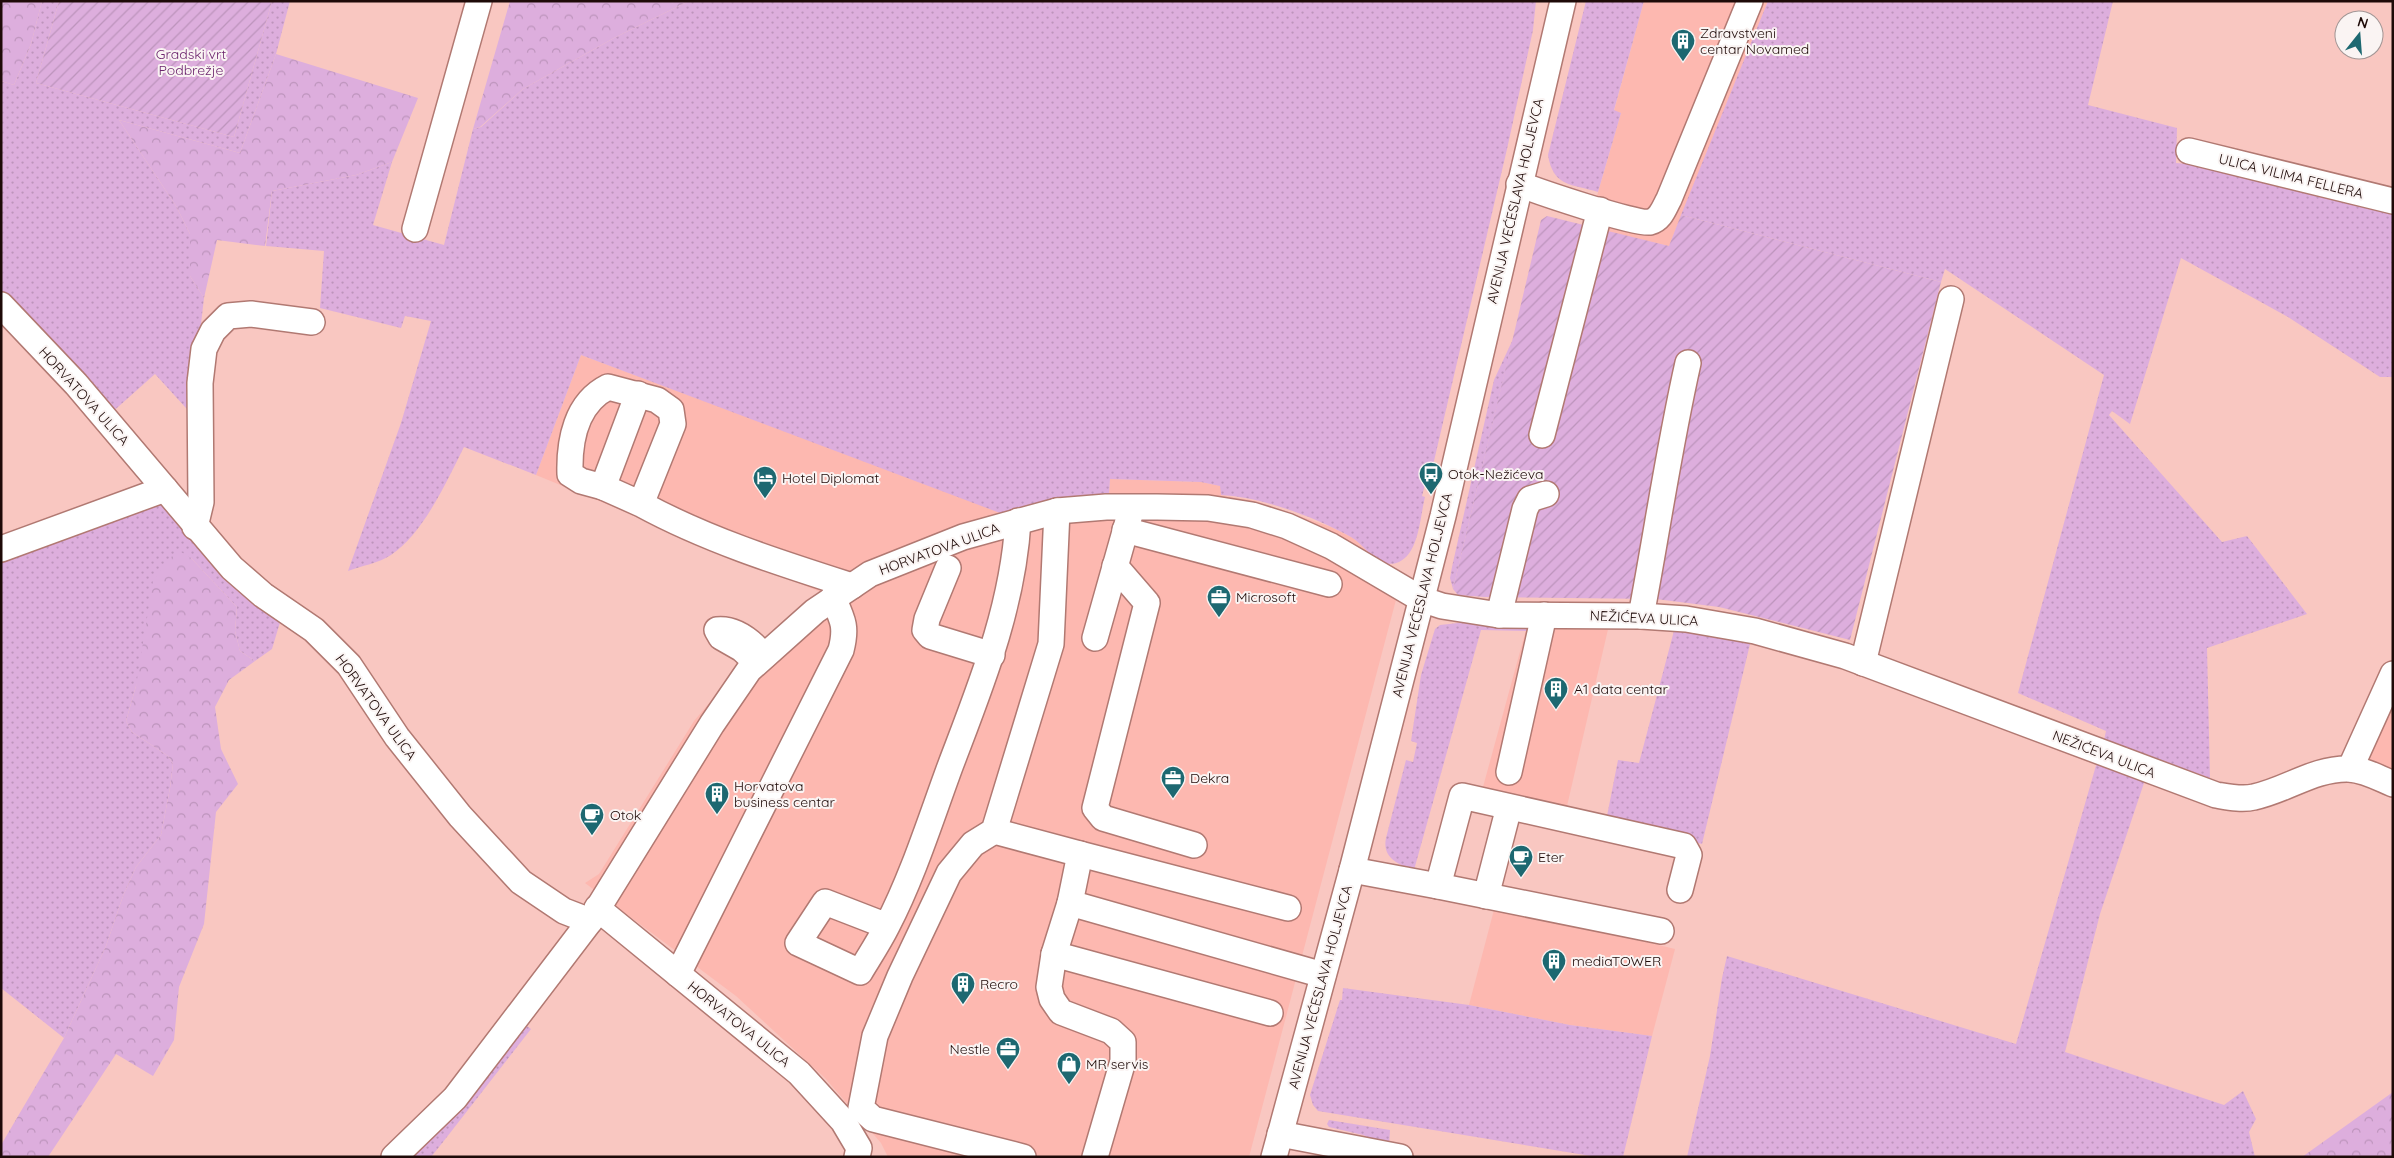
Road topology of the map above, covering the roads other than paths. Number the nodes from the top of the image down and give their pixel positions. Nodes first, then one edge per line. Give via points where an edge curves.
1 (479, 1) edge
2 (1563, 1) edge
3 (1750, 1) edge
4 (2190, 151) dead end
5 (1519, 184) junction
6 (2393, 201) edge
7 (1600, 210) junction
8 (415, 229) dead end
9 (1951, 299) dead end
10 (1, 305) edge
11 (312, 322) dead end
12 (1688, 363) dead end
13 (638, 394) junction
14 (1542, 435) dead end
15 (603, 487) junction
16 (165, 489) junction
17 (1546, 494) dead end
18 (641, 504) junction
19 (1057, 511) junction
20 (1128, 519) junction
21 (1018, 521) junction
22 (195, 527) junction
23 (1, 549) edge
24 (1115, 566) junction
25 (948, 568) dead end
26 (1330, 584) dead end
27 (842, 592) junction
28 (1421, 599) junction
29 (1499, 615) junction
30 (1544, 615) junction
31 (1641, 616) junction
32 (1095, 638) dead end
33 (992, 655) junction
34 (1863, 663) junction
35 (2393, 674) edge
36 (2350, 769) junction
37 (1509, 772) dead end
38 (2393, 784) edge
39 (1509, 807) junction
40 (994, 830) junction
41 (1194, 845) dead end
42 (1080, 854) junction
43 (1352, 870) junction
44 (1438, 886) junction
45 (1680, 890) dead end
46 (1486, 896) junction
47 (1070, 903) junction
48 (1288, 908) dead end
49 (594, 914) junction
50 (887, 926) dead end
51 (1661, 932) dead end
52 (1054, 954) junction
53 (678, 974) junction
54 (1324, 975) junction
55 (1270, 1013) dead end
56 (1277, 1146) edge
57 (394, 1157) edge
58 (857, 1157) edge
59 (1023, 1157) edge
60 (1095, 1157) edge
61 (1400, 1157) edge

1 - 8 street
2 - 5 street, AVENIJA VEĆESLAVA HOLJEVCA
3 - 7 street via 1662,212 1648,222
4 - 6 street, ULICA VILIMA FELLERA
5 - 7 street
5 - 28 street, AVENIJA VEĆESLAVA HOLJEVCA
7 - 14 street
9 - 34 street
10 - 16 street, HORVATOVA ULICA via 76,384
11 - 22 street via 252,314 228,316 213,331 204,349 200,383 201,502
12 - 31 street via 1670,442 1667,478
13 - 15 street
13 - 15 street via 608,387 596,393 584,406 576,426 569,453 570,474
13 - 18 street via 657,400 671,410 673,424
15 - 18 street
16 - 22 street, HORVATOVA ULICA
16 - 23 street
17 - 29 street via 1530,499 1525,509
18 - 27 street via 672,522
19 - 20 street, HORVATOVA ULICA
19 - 21 street, HORVATOVA ULICA
19 - 40 street via 1051,644
20 - 24 street
20 - 26 street
20 - 28 street, HORVATOVA ULICA via 1208,508 1252,515 1287,526 1331,546
21 - 27 street, HORVATOVA ULICA via 870,574
21 - 33 street via 1009,590
22 - 49 street, HORVATOVA ULICA via 232,568 263,595 314,630 348,665 397,738 460,816 521,882 564,911
24 - 32 street
24 - 41 street via 1147,603 1095,808 1103,818
25 - 33 street via 927,619 926,630 930,636
27 - 49 street, HORVATOVA ULICA via 791,630 749,670
27 - 53 street via 846,632 841,650
28 - 29 street, NEŽIĆEVA ULICA via 1458,610
28 - 43 street, AVENIJA VEĆESLAVA HOLJEVCA
29 - 30 street, NEŽIĆEVA ULICA
30 - 31 street, NEŽIĆEVA ULICA
30 - 37 street
31 - 34 street, NEŽIĆEVA ULICA via 1686,619 1747,630
33 - 50 street
34 - 36 street, NEŽIĆEVA ULICA via 2216,795 2254,797 2309,776
35 - 36 street
36 - 38 street
39 - 44 street via 1462,796
39 - 45 street via 1684,846 1689,855
39 - 46 street
40 - 42 street
40 - 59 street via 973,844 949,873 875,1036 861,1108 873,1119
42 - 47 street
42 - 48 street
43 - 44 street
43 - 54 street, AVENIJA VEĆESLAVA HOLJEVCA
44 - 46 street
46 - 51 street
47 - 52 street
47 - 54 street
49 - 53 street, HORVATOVA ULICA
49 - 57 street, HORVATOVA ULICA via 455,1098
52 - 55 street
52 - 60 street via 1049,987 1060,1012 1111,1031 1123,1042 1124,1061
53 - 58 street, HORVATOVA ULICA via 799,1073 843,1121 860,1148
54 - 56 street, AVENIJA VEĆESLAVA HOLJEVCA
56 - 61 street

